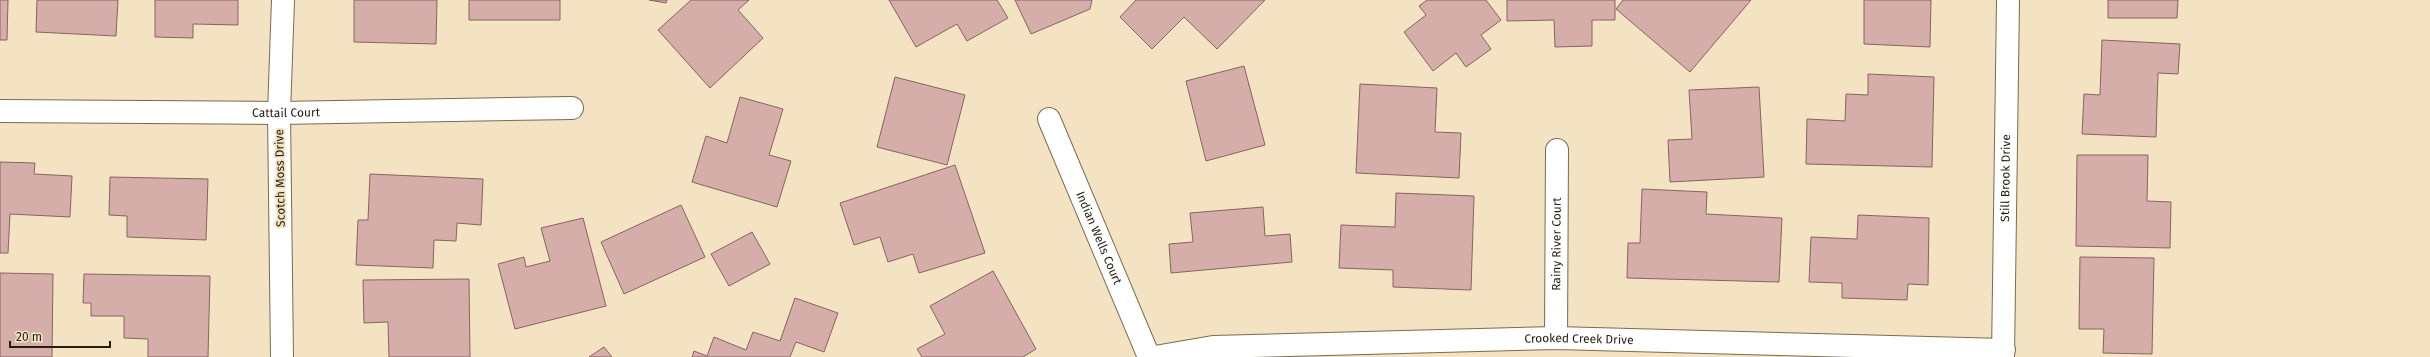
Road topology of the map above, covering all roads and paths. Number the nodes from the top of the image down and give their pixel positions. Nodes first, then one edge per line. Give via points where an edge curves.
1 (283, 0) edge
2 (2008, 0) edge
3 (572, 108) dead end
4 (0, 111) edge
5 (279, 113) junction
6 (1049, 119) dead end
7 (1556, 150) dead end
8 (1556, 338) junction
9 (2004, 353) edge
10 (282, 357) edge
11 (1149, 357) edge
12 (1155, 357) edge

1 - 5 street, Scotch Moss Drive
2 - 9 street, Still Brook Drive
3 - 5 street, Cattail Court
4 - 5 street, Cattail Court
5 - 10 street, Scotch Moss Drive
6 - 11 street, Indian Wells Court
7 - 8 street, Rainy River Court
8 - 9 street, Crooked Creek Drive
8 - 12 street, Crooked Creek Drive via 1213,348

